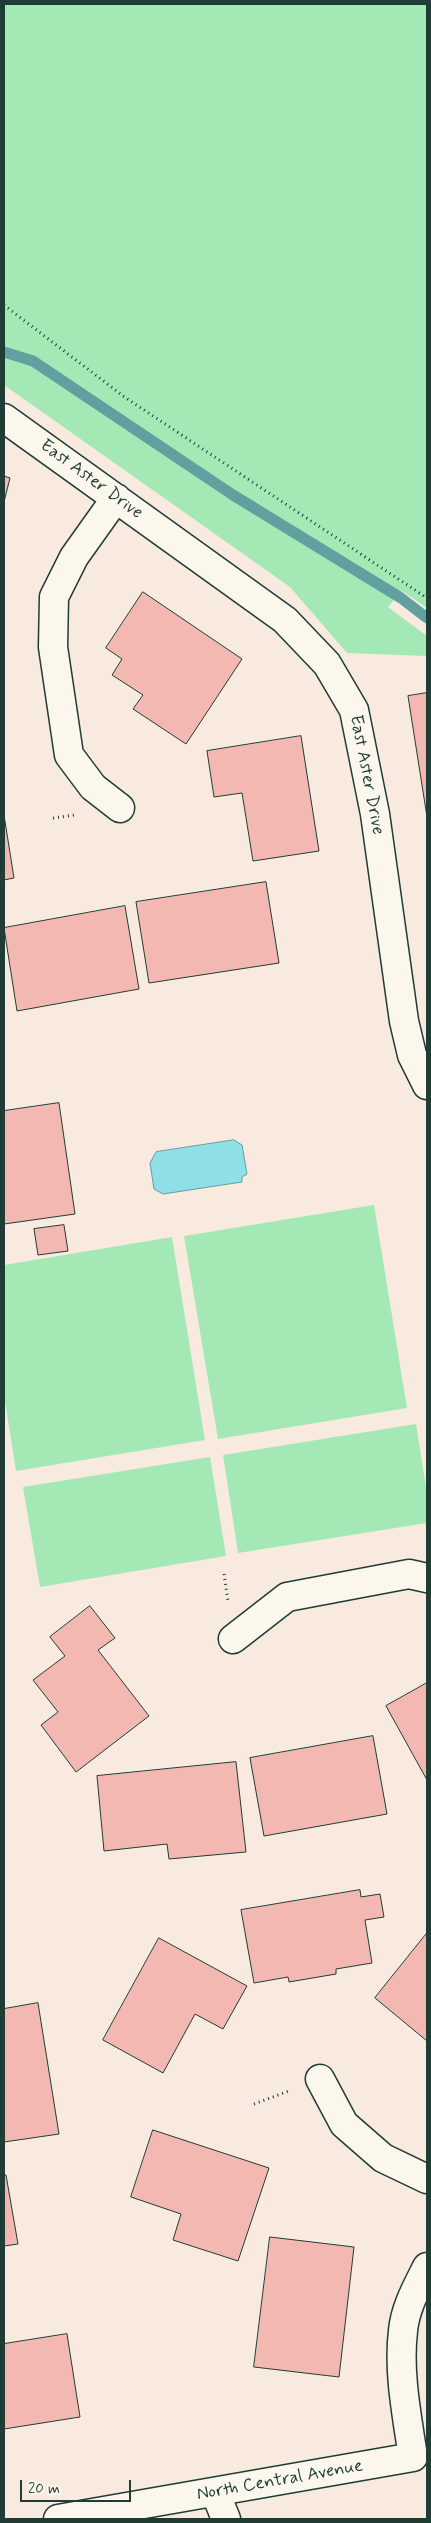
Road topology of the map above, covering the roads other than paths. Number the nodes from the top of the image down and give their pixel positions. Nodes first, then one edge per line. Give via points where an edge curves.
1 (4, 418) edge
2 (116, 498) junction
3 (120, 808) dead end
4 (427, 1085) edge
5 (427, 1578) edge
6 (233, 1640) dead end
7 (320, 2080) dead end
8 (427, 2179) edge
9 (427, 2266) edge
10 (420, 2460) edge
11 (215, 2492) junction
12 (58, 2519) edge
13 (226, 2519) edge

1 - 2 street, East Aster Drive
2 - 3 street via 74,557 54,597 53,647 69,755 93,787
2 - 4 street, East Aster Drive via 285,620 327,664 354,710 376,814 404,1021 412,1055
5 - 6 street via 409,1574 287,1598
7 - 8 street via 344,2124 383,2158
9 - 10 street via 412,2296 403,2330 402,2371
10 - 11 street, North Central Avenue
11 - 12 street, North Central Avenue
11 - 13 street

